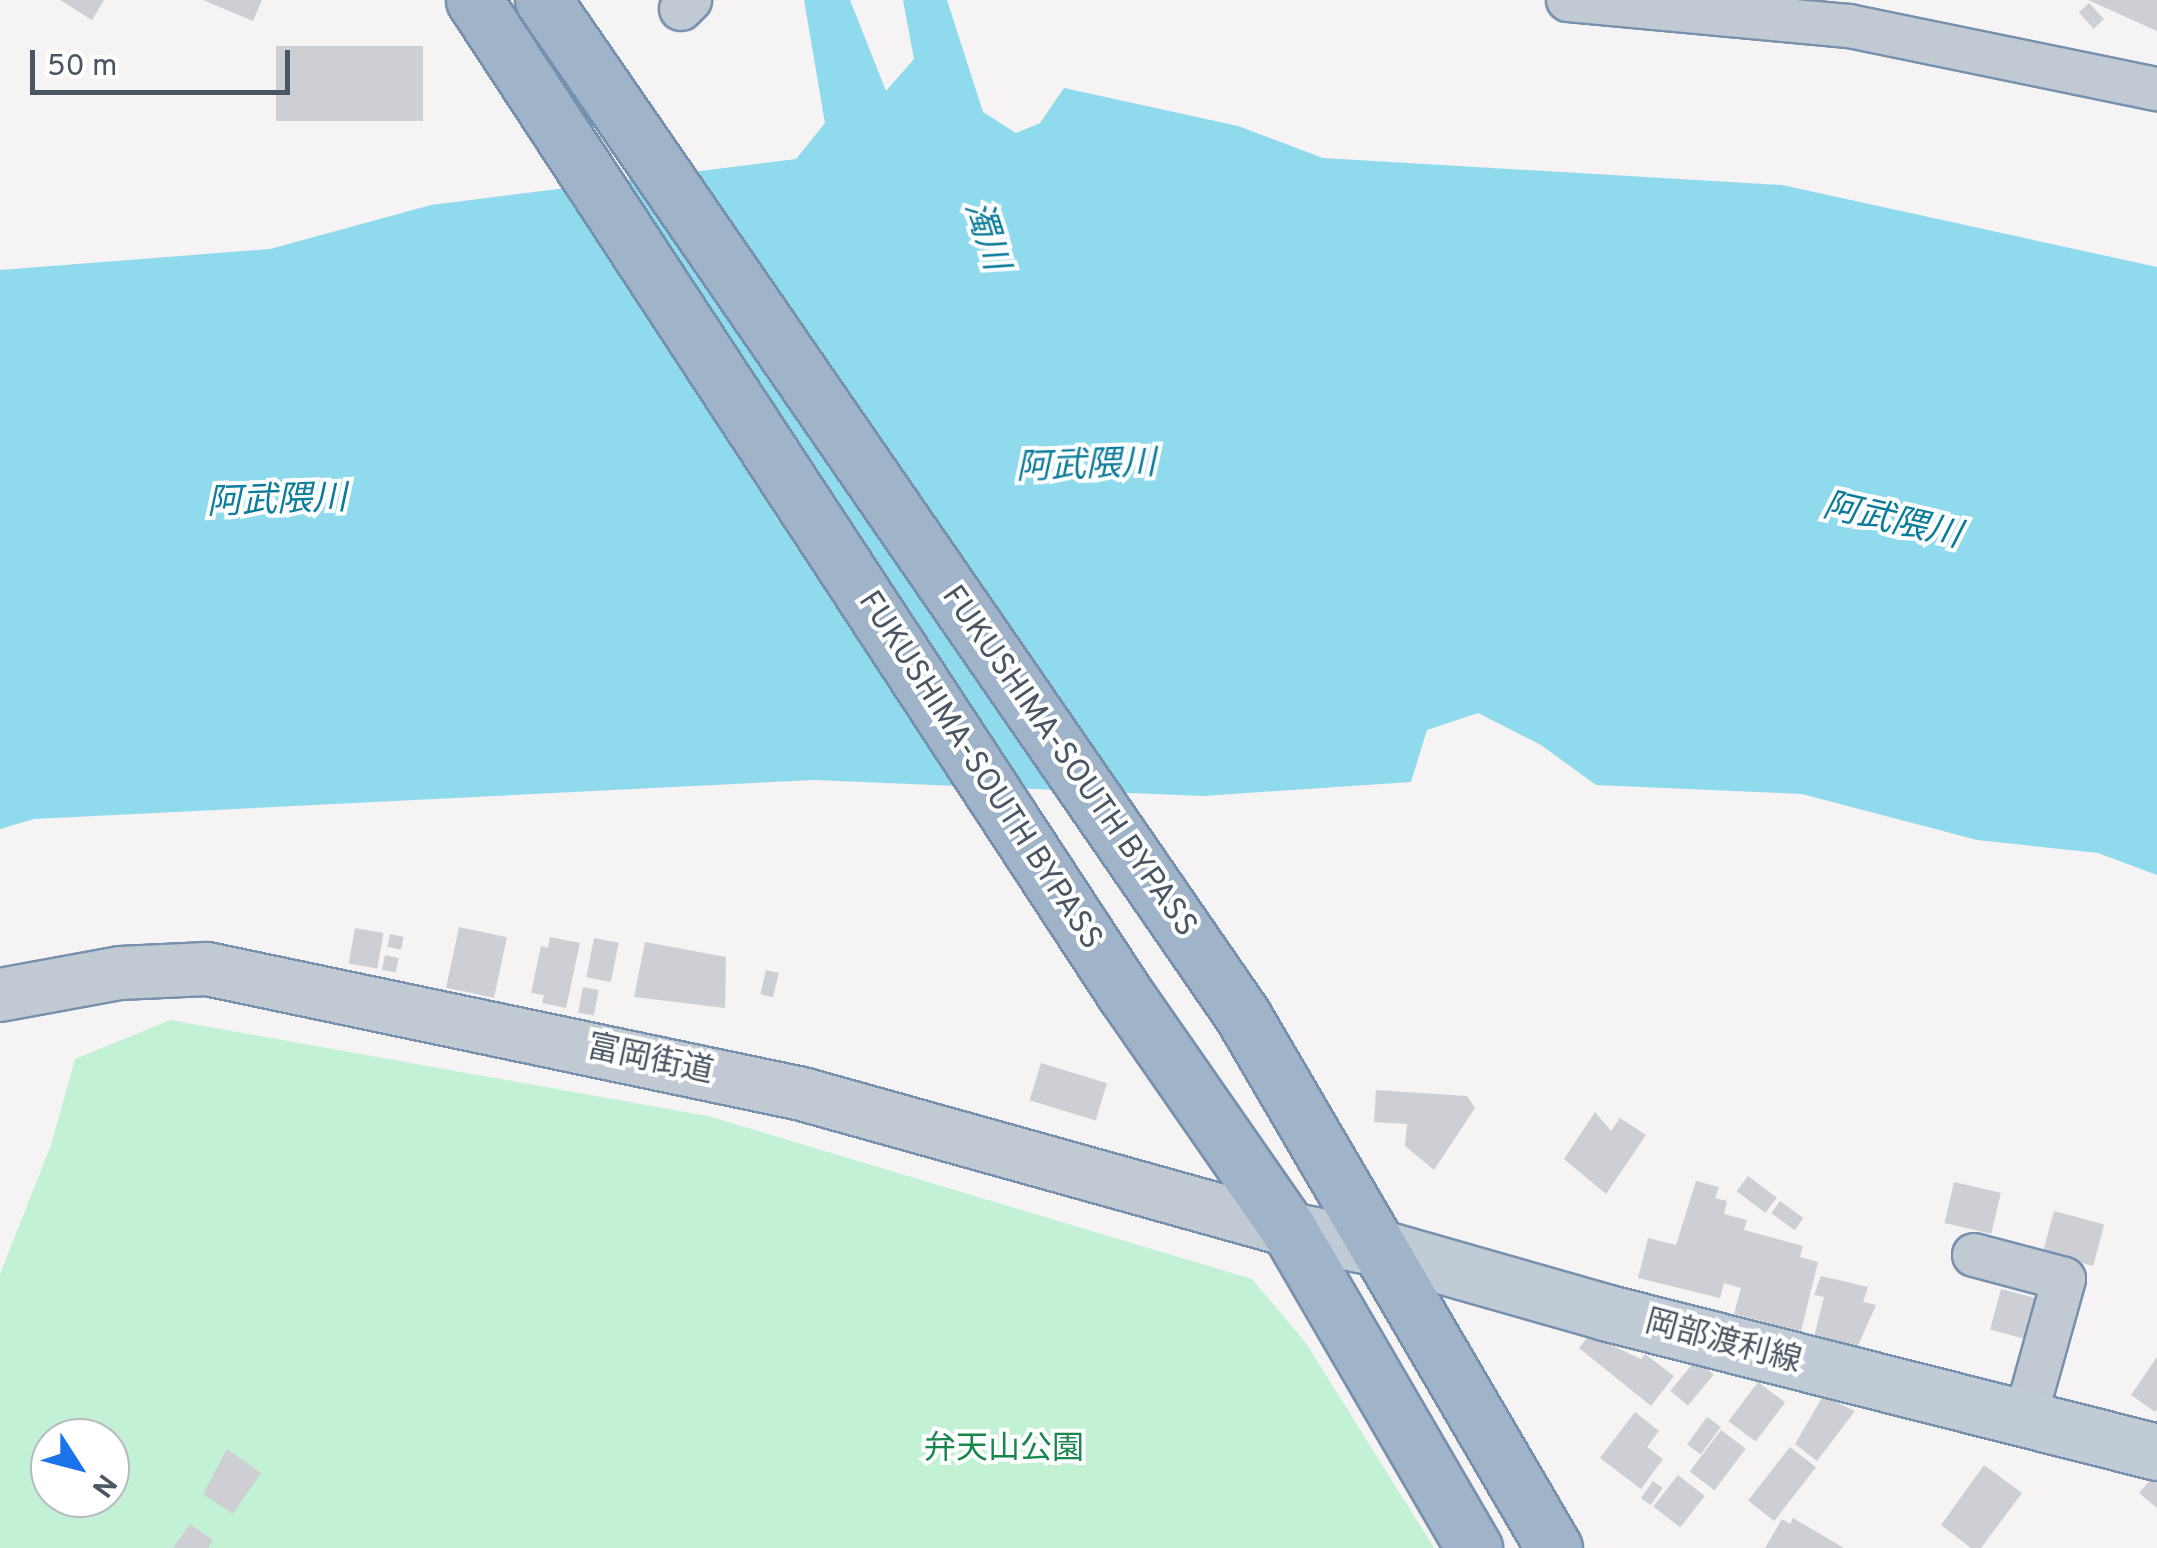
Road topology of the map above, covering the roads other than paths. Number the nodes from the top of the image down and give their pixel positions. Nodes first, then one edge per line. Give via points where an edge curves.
1 (1568, 0) edge
2 (554, 17) edge
3 (487, 19) edge
4 (2157, 89) edge
5 (3, 1005) edge
6 (1289, 1230) junction
7 (1384, 1249) junction
8 (1974, 1254) dead end
9 (2025, 1419) junction
10 (2157, 1452) edge
11 (1474, 1548) edge
12 (1554, 1548) edge

1 - 4 street via 1848,26
2 - 7 highway, FUKUSHIMA-SOUTH BYPASS via 1243,1016
3 - 6 highway, FUKUSHIMA-SOUTH BYPASS
5 - 6 street, 富岡街道 via 120,973 207,969 802,1094
6 - 7 main road, 岡部渡利線
6 - 11 highway, FUKUSHIMA-SOUTH BYPASS
7 - 9 main road, 岡部渡利線
7 - 12 highway, FUKUSHIMA-SOUTH BYPASS
8 - 9 street via 2064,1280
9 - 10 main road, 岡部渡利線

